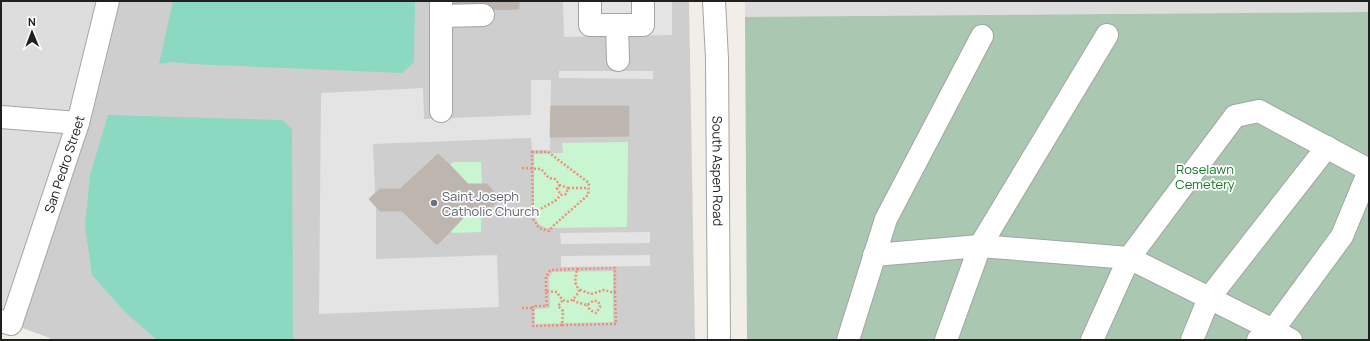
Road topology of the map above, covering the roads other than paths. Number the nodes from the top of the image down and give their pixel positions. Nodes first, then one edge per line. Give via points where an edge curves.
1 (108, 1) edge
2 (590, 1) edge
3 (643, 1) edge
4 (714, 1) edge
5 (441, 8) edge
6 (483, 15) dead end
7 (617, 25) junction
8 (1107, 35) dead end
9 (982, 36) dead end
10 (618, 60) dead end
11 (441, 111) dead end
12 (1, 116) edge
13 (78, 123) junction
14 (1327, 147) junction
15 (1369, 171) edge
16 (980, 246) junction
17 (874, 255) junction
18 (1129, 258) junction
19 (1210, 298) junction
20 (6, 322) edge
21 (1274, 337) edge
22 (719, 340) edge
23 (848, 340) edge
24 (946, 340) edge
25 (1092, 340) edge
26 (1192, 340) edge

1 - 13 street, San Pedro Street
2 - 7 street via 590,26
3 - 7 street via 643,25
4 - 22 street, South Aspen Road via 717,59
5 - 6 street
5 - 11 street
7 - 10 street
8 - 16 street
9 - 17 street via 886,219
12 - 13 street
13 - 20 street, San Pedro Street
14 - 15 street
14 - 18 street via 1259,111 1235,116
14 - 19 street
15 - 21 street via 1342,236
16 - 17 street
16 - 18 street
16 - 24 street
17 - 23 street
18 - 19 street
18 - 25 street
19 - 21 street
19 - 26 street

